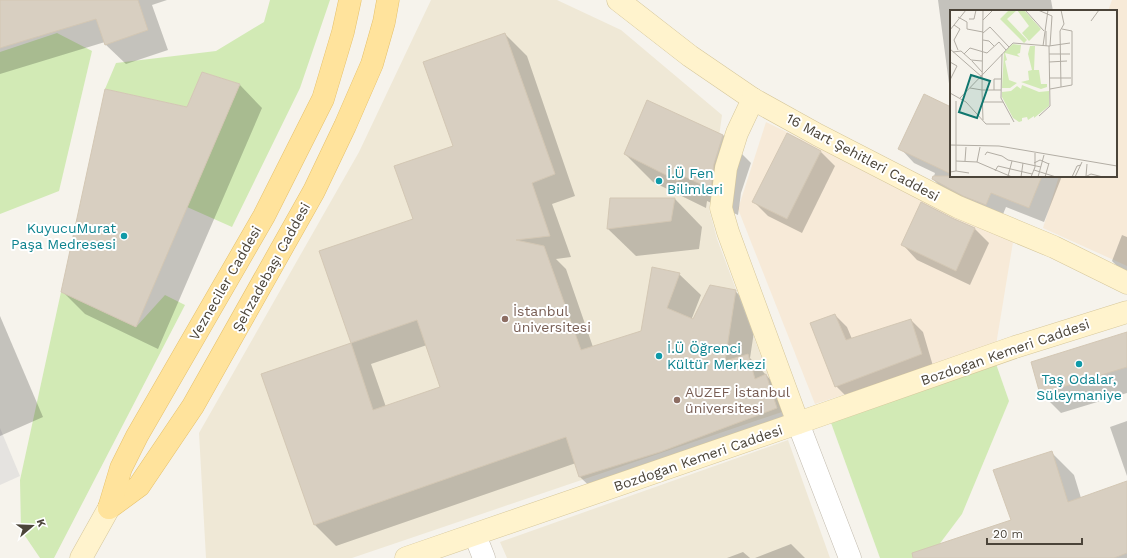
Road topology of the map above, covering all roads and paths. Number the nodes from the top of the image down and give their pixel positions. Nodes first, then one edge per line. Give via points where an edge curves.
1 (350, 0) edge
2 (388, 0) edge
3 (618, 0) edge
4 (753, 99) junction
5 (1127, 283) edge
6 (1127, 312) edge
7 (798, 423) junction
8 (109, 508) junction
9 (475, 535) junction
10 (81, 558) edge
11 (406, 558) edge
12 (484, 558) edge
13 (850, 558) edge

1 - 8 main road, Vezneciler Caddesi via 345,26 323,99 264,216 137,436 121,468
2 - 8 main road, Şehzadebaşı Caddesi via 372,64 314,192 193,406 139,486
3 - 4 main road, 16 Mart Şehitleri Caddesi via 690,56
4 - 5 main road, 16 Mart Şehitleri Caddesi via 958,207 1054,247
4 - 7 main road via 736,133 726,168 721,208
6 - 7 main road, Bozdogan Kemeri Caddesi via 1015,347
7 - 9 main road, Bozdogan Kemeri Caddesi
7 - 13 street
8 - 10 main road, Vezneciler Caddesi
9 - 11 main road, Bozdogan Kemeri Caddesi
9 - 12 street

